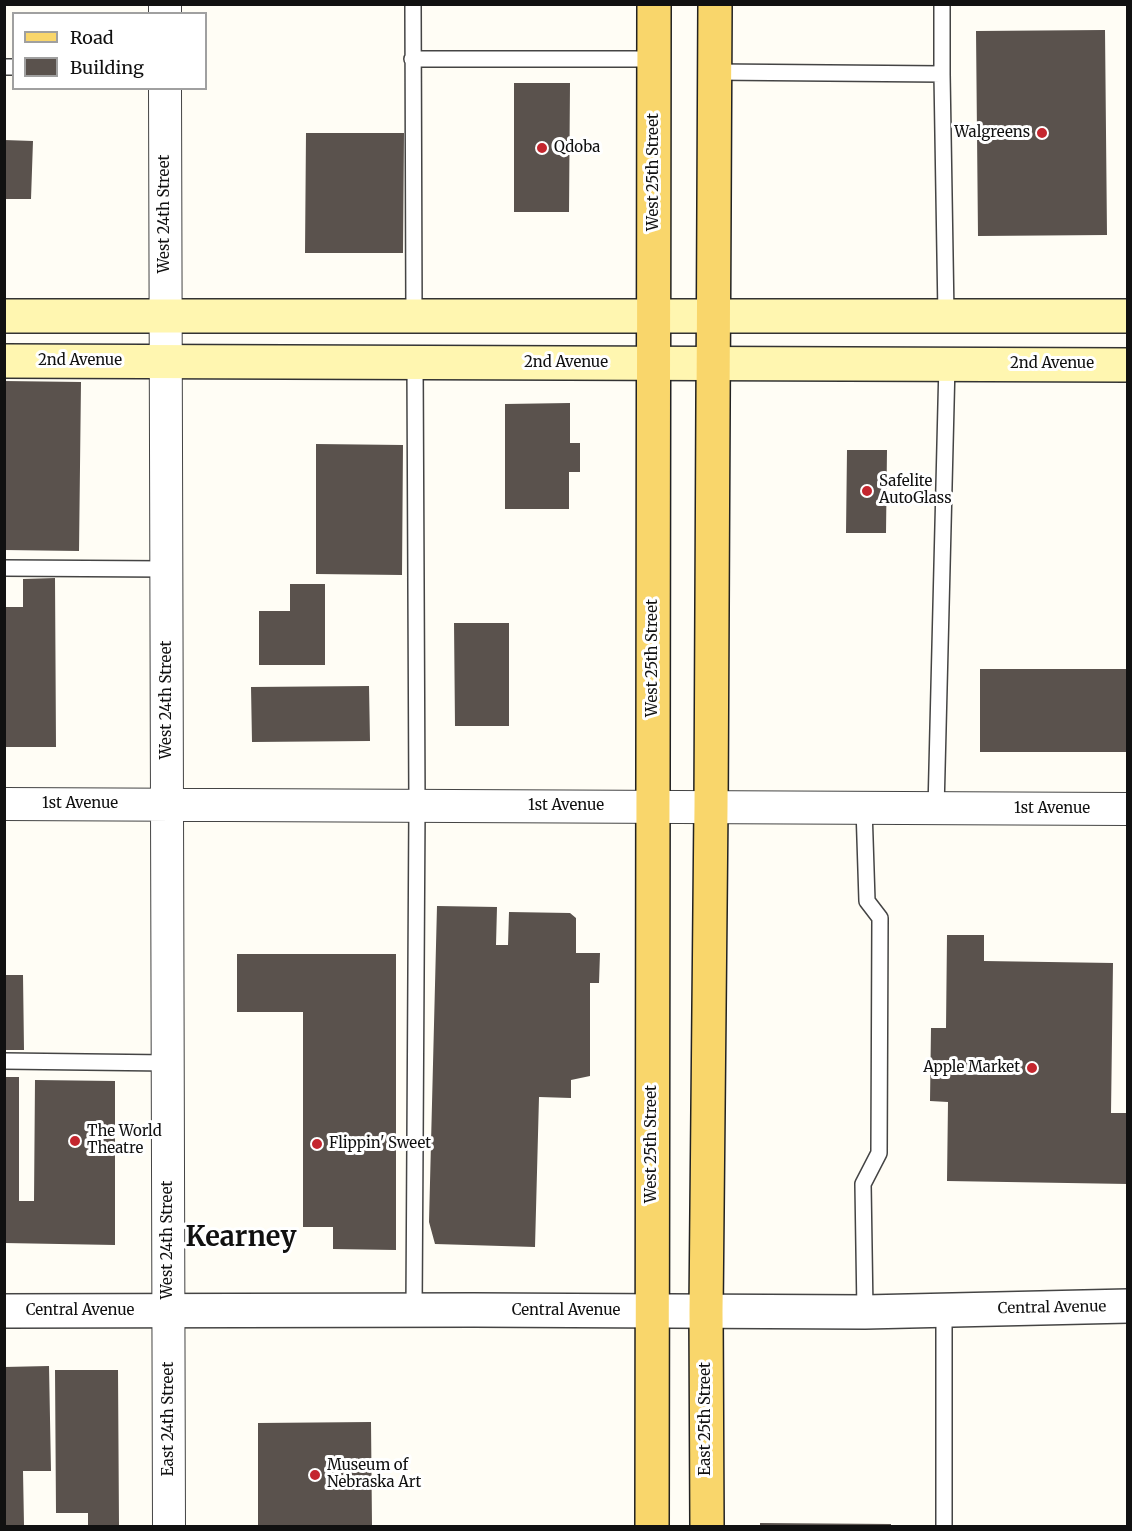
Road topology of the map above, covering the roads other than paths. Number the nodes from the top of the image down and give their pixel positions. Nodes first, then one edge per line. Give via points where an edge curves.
1 (412, 4) edge
2 (654, 4) edge
3 (715, 4) edge
4 (942, 4) edge
5 (412, 59) junction
6 (654, 59) junction
7 (714, 72) junction
8 (942, 74) junction
9 (165, 90) edge
10 (414, 315) junction
11 (654, 315) junction
12 (713, 315) junction
13 (946, 315) junction
14 (4, 316) edge
15 (165, 316) junction
16 (1128, 316) edge
17 (4, 361) edge
18 (166, 362) junction
19 (415, 362) junction
20 (654, 363) junction
21 (713, 363) junction
22 (947, 364) junction
23 (1128, 365) edge
24 (4, 567) edge
25 (166, 569) junction
26 (4, 804) edge
27 (167, 804) junction
28 (417, 806) junction
29 (653, 807) junction
30 (711, 807) junction
31 (864, 808) junction
32 (936, 808) junction
33 (1128, 809) edge
34 (4, 1062) edge
35 (168, 1063) junction
36 (1128, 1306) edge
37 (414, 1310) junction
38 (4, 1311) edge
39 (169, 1311) junction
40 (706, 1311) junction
41 (944, 1311) junction
42 (652, 1312) junction
43 (865, 1312) junction
44 (169, 1527) edge
45 (652, 1527) edge
46 (707, 1527) edge
47 (944, 1527) edge

1 - 5 lane
2 - 6 main road, West 25th Street
3 - 7 main road
4 - 8 lane
5 - 6 lane
5 - 10 lane
6 - 11 main road, West 25th Street
7 - 8 lane
7 - 12 main road
8 - 13 lane
9 - 15 street, West 24th Street
10 - 11 main road
10 - 15 main road
11 - 12 main road
11 - 20 main road, West 25th Street
12 - 13 main road
12 - 21 main road
13 - 16 main road
14 - 15 main road
15 - 18 street, West 24th Street
17 - 18 main road, 2nd Avenue
18 - 19 main road, 2nd Avenue
18 - 25 street, West 24th Street
19 - 20 main road, 2nd Avenue
19 - 28 lane
20 - 21 main road, 2nd Avenue
20 - 29 main road, West 25th Street
21 - 22 main road, 2nd Avenue
21 - 30 main road
22 - 23 main road, 2nd Avenue
22 - 32 lane
24 - 25 lane
25 - 27 street, West 24th Street
26 - 27 street, 1st Avenue
27 - 28 street, 1st Avenue
27 - 35 street, West 24th Street
28 - 29 street, 1st Avenue
28 - 37 lane
29 - 30 street, 1st Avenue
29 - 42 main road, West 25th Street
30 - 31 street, 1st Avenue
30 - 40 main road
31 - 32 street, 1st Avenue
31 - 43 lane via 867,901 880,918 879,1153 863,1184
32 - 33 street, 1st Avenue
34 - 35 lane
35 - 39 street, West 24th Street
36 - 41 street, Central Avenue
37 - 39 street, Central Avenue
37 - 42 street, Central Avenue
38 - 39 street, Central Avenue
39 - 44 street, East 24th Street
40 - 42 street, Central Avenue
40 - 43 street, Central Avenue
40 - 46 main road, East 25th Street
41 - 43 street, Central Avenue
41 - 47 lane
42 - 45 main road

